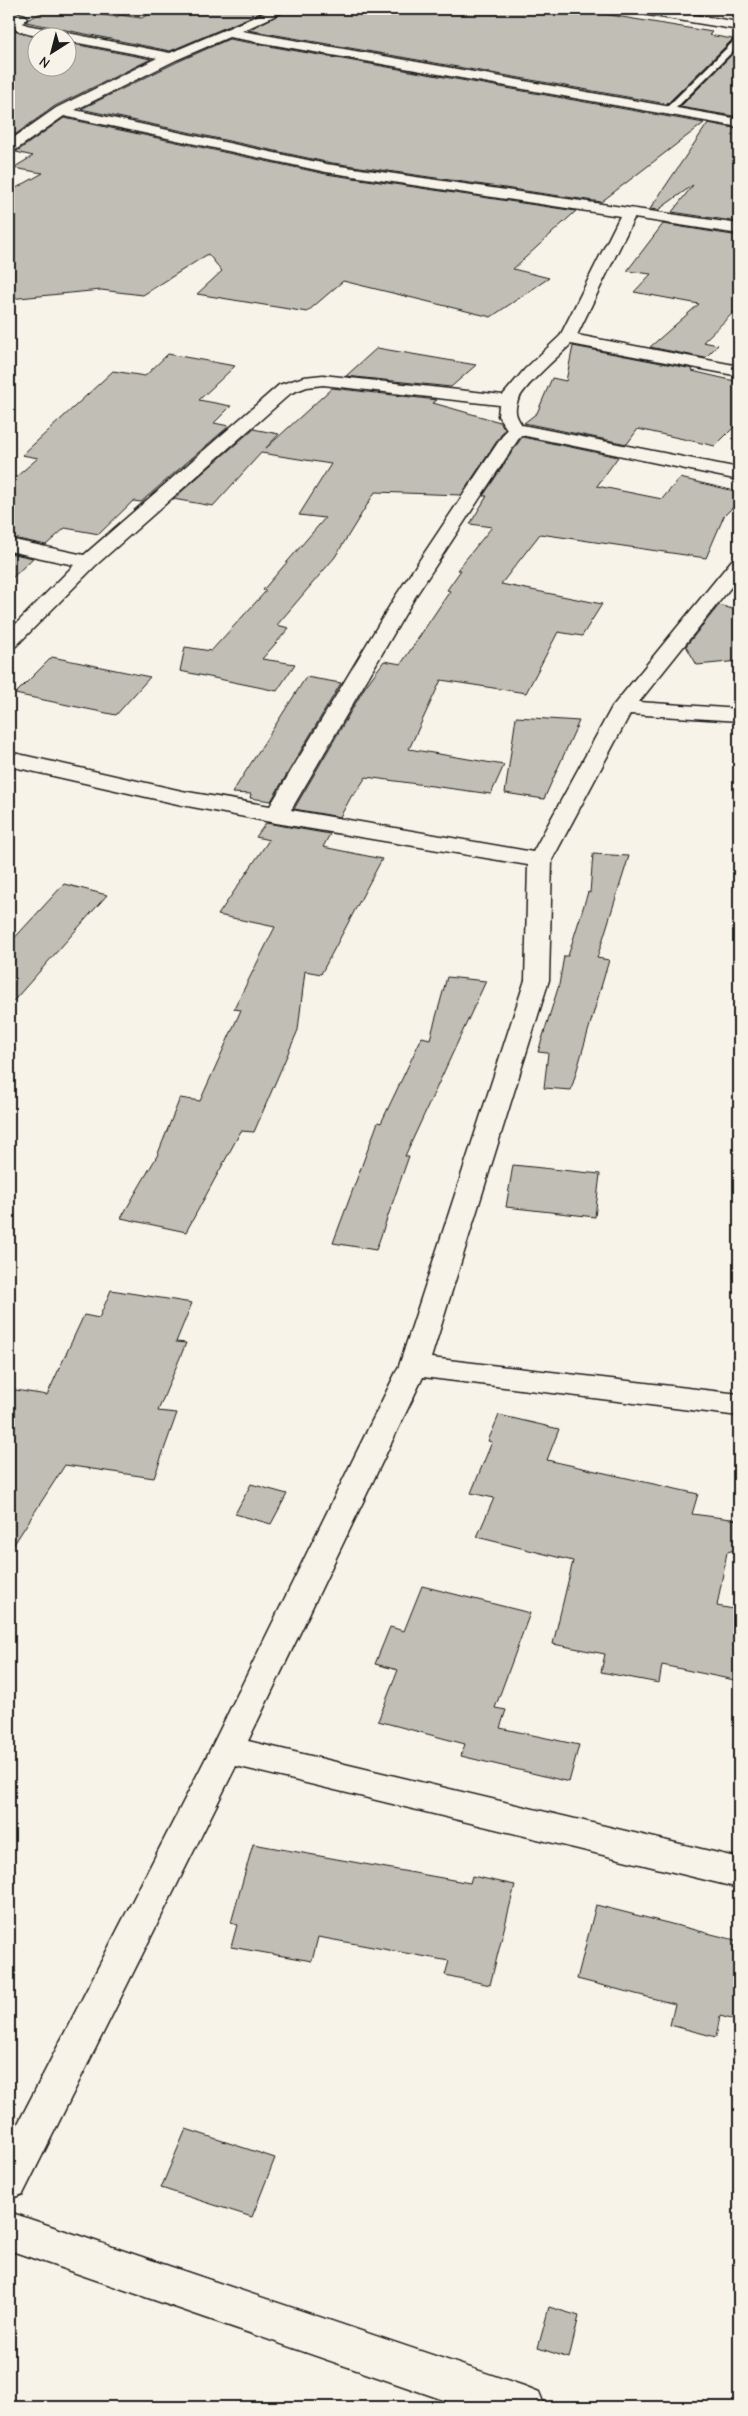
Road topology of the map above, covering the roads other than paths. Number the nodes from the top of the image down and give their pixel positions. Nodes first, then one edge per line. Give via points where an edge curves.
1 (284, 9) edge
2 (636, 9) edge
3 (9, 15) edge
4 (739, 26) edge
5 (228, 33) junction
6 (739, 41) edge
7 (171, 57) junction
8 (669, 110) junction
9 (61, 111) junction
10 (739, 123) edge
11 (9, 148) edge
12 (629, 213) junction
13 (739, 229) edge
14 (567, 338) junction
15 (739, 371) edge
16 (508, 401) junction
17 (516, 429) junction
18 (739, 474) edge
19 (9, 546) edge
20 (88, 562) junction
21 (739, 564) edge
22 (9, 642) edge
23 (623, 707) junction
24 (739, 715) edge
25 (9, 759) edge
26 (276, 816) junction
27 (540, 860) junction
28 (414, 1366) junction
29 (739, 1405) edge
30 (227, 1750) junction
31 (739, 1873) edge
32 (9, 2181) edge
33 (9, 2231) edge
34 (524, 2407) edge

1 - 5 street
2 - 4 street
3 - 7 street via 20,18 15,24 23,28
5 - 7 street
5 - 8 street
6 - 8 lane
7 - 9 street
8 - 10 street
9 - 11 street
9 - 12 street via 326,168
12 - 13 street
12 - 14 street
14 - 15 street
14 - 16 street via 530,373
16 - 17 street via 507,416
16 - 20 street via 331,381 304,382 284,388
17 - 18 street
17 - 26 street via 405,597
19 - 20 street
20 - 22 street
21 - 23 street
23 - 24 street
23 - 27 street
25 - 26 street
26 - 27 street
27 - 28 street via 537,980
28 - 29 street
28 - 30 street
30 - 31 street
30 - 32 street
33 - 34 street

